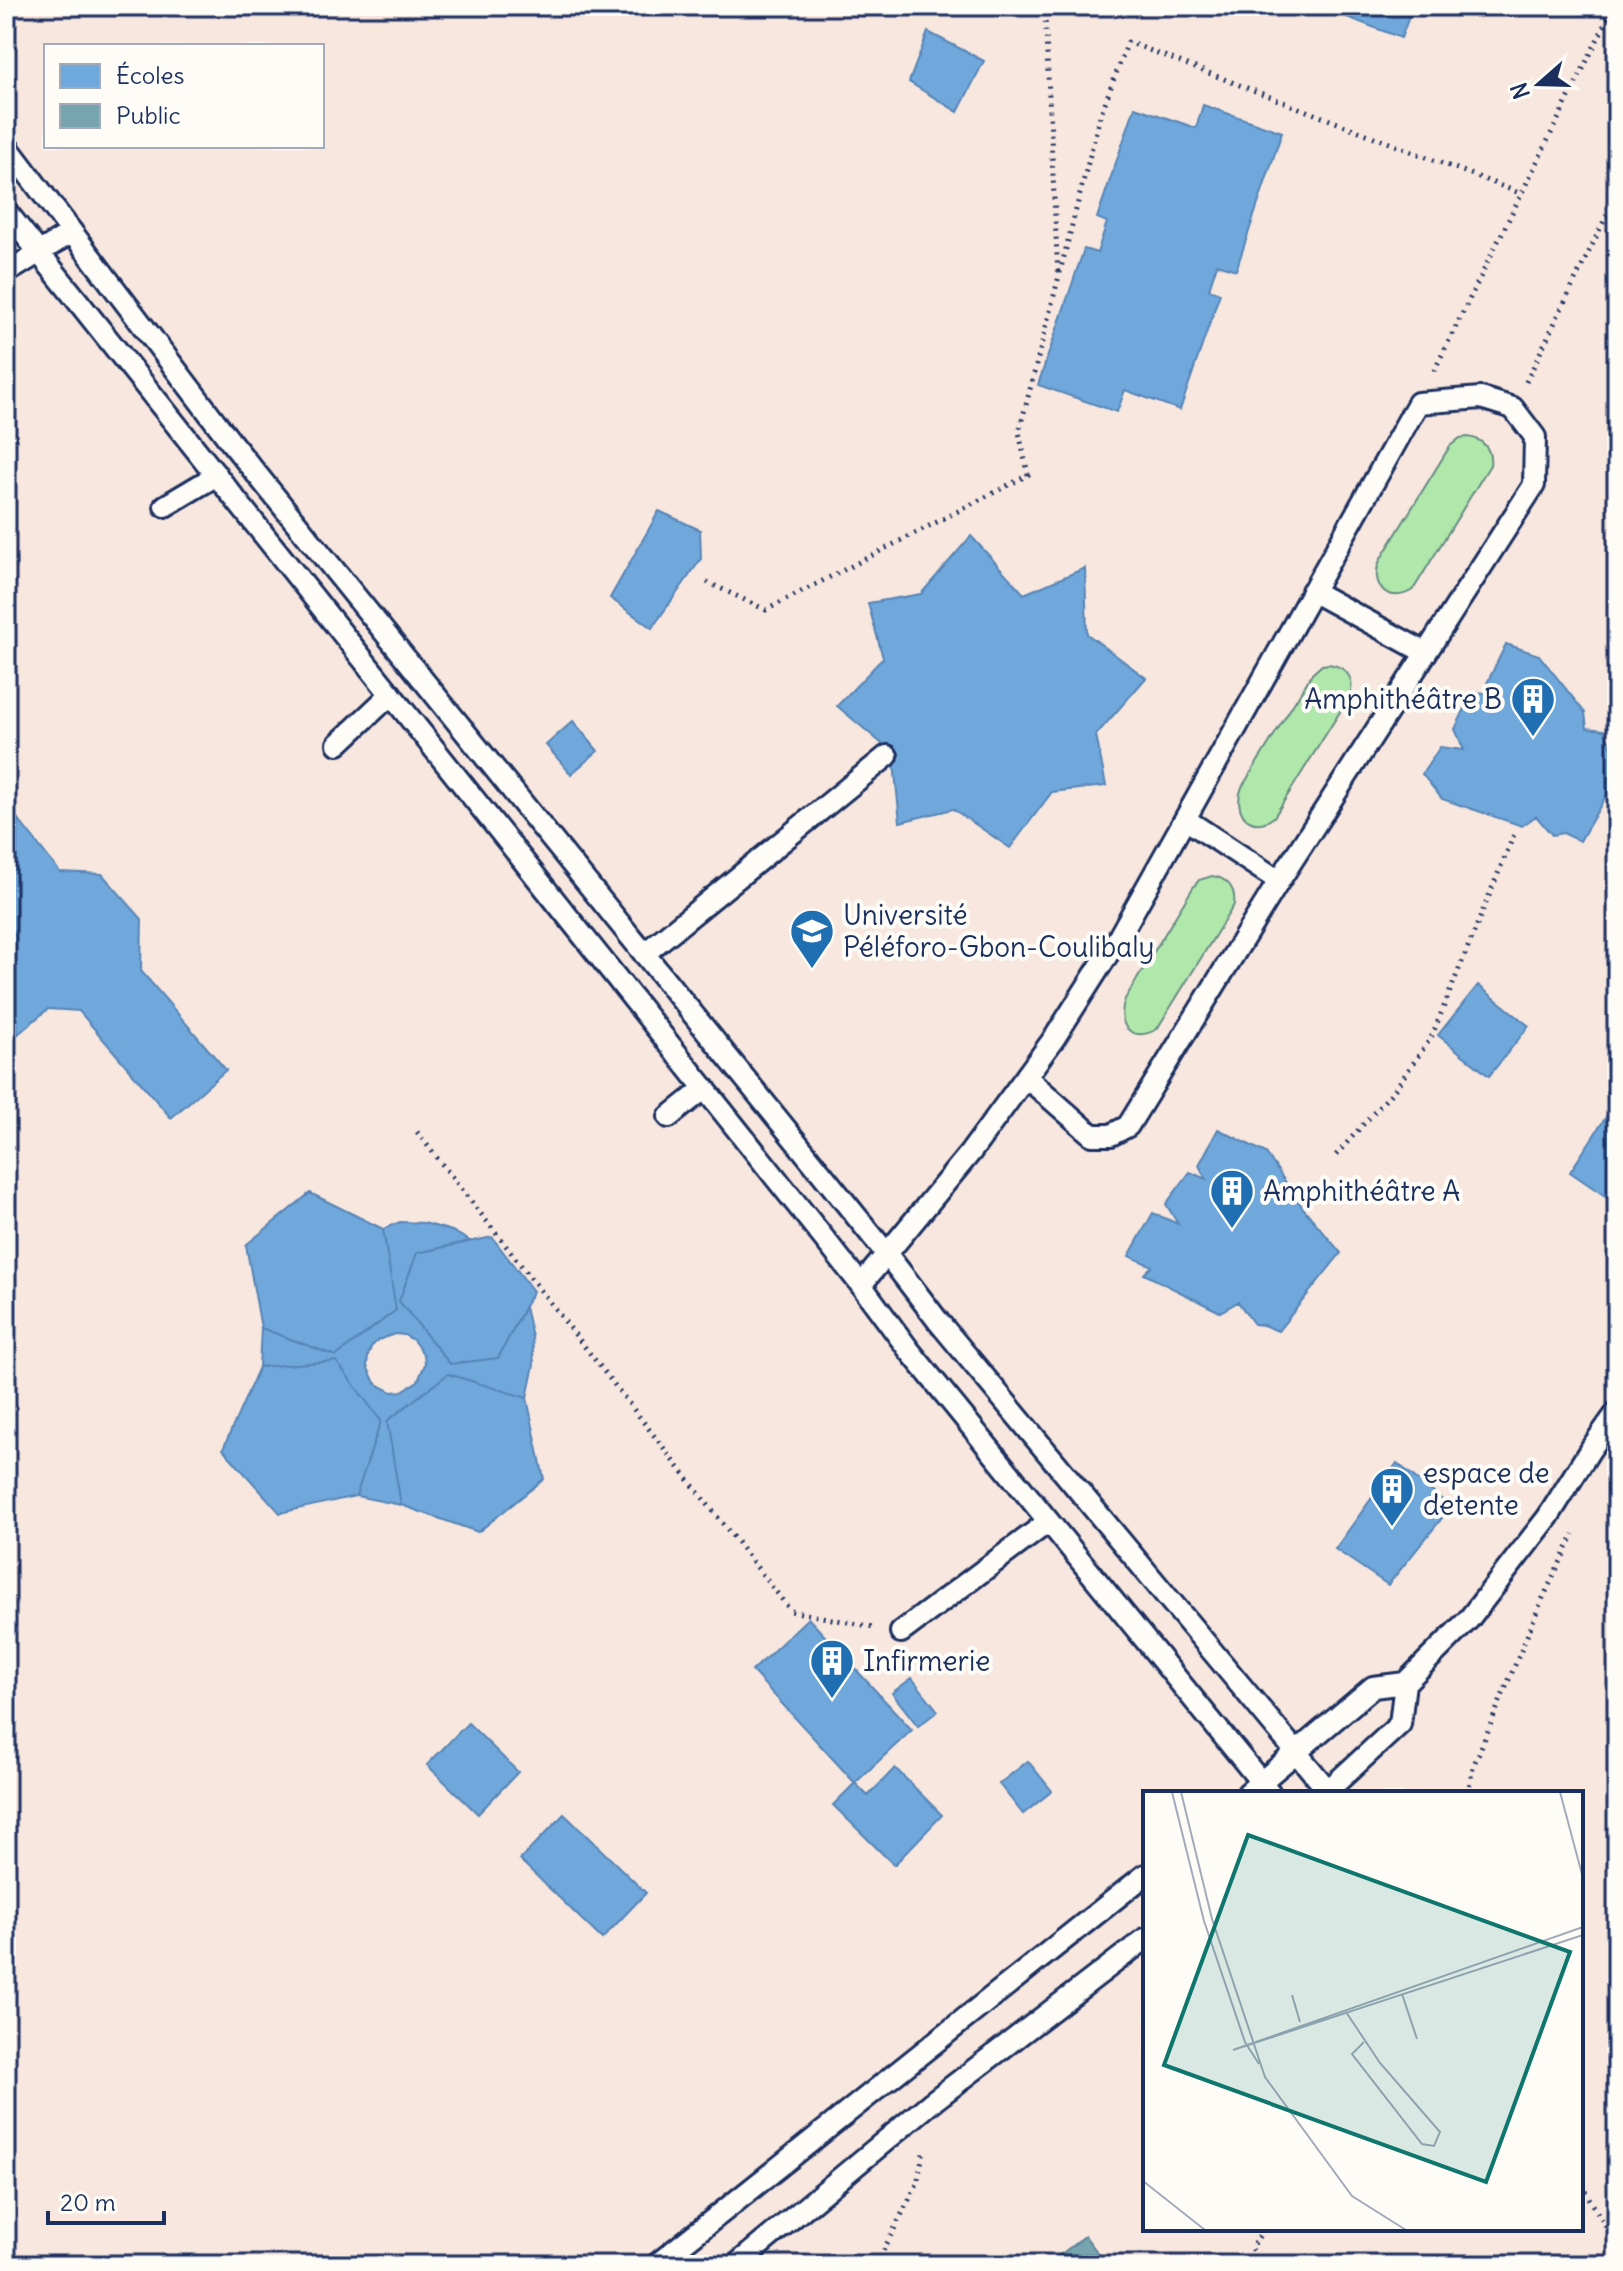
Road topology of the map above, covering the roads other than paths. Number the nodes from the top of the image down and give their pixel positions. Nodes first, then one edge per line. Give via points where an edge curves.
1 (6, 145) edge
2 (6, 211) edge
3 (72, 232) junction
4 (39, 253) junction
5 (6, 273) edge
6 (215, 422) junction
7 (188, 440) junction
8 (217, 475) junction
9 (165, 506) dead end
10 (1312, 591) junction
11 (1426, 653) junction
12 (391, 694) junction
13 (338, 744) dead end
14 (887, 756) dead end
15 (1185, 819) junction
16 (574, 867) junction
17 (1279, 881) junction
18 (545, 888) junction
19 (644, 954) junction
20 (1026, 1077) junction
21 (705, 1088) junction
22 (669, 1117) dead end
23 (886, 1253) junction
24 (861, 1285) junction
25 (1617, 1412) edge
26 (1048, 1522) junction
27 (901, 1632) road end
28 (1405, 1683) junction
29 (1295, 1753) junction
30 (1260, 1790) edge
31 (1327, 1791) edge
32 (1329, 1791) edge
33 (1143, 1877) edge
34 (1143, 1941) edge
35 (656, 2265) edge
36 (736, 2265) edge

1 - 3 lane
2 - 4 lane
3 - 4 lane
3 - 6 lane
4 - 5 lane
4 - 7 lane
6 - 7 lane
6 - 16 lane
7 - 8 lane
8 - 9 lane
8 - 12 lane
10 - 11 lane
10 - 11 lane via 1418,403 1481,398 1513,408 1535,437 1534,485
10 - 15 lane
11 - 17 lane
12 - 13 lane
12 - 18 lane
14 - 19 lane
15 - 17 lane
15 - 20 lane via 1120,935
16 - 18 lane
16 - 19 lane
17 - 20 lane via 1128,1126 1111,1135 1092,1135
18 - 21 lane
19 - 23 lane
20 - 23 lane
21 - 22 lane
21 - 24 lane
23 - 24 lane
23 - 29 lane
24 - 26 lane
25 - 28 lane via 1548,1517 1469,1619
26 - 27 lane
26 - 30 lane
28 - 29 lane via 1373,1687
28 - 32 lane via 1400,1724
29 - 30 lane
29 - 31 lane
33 - 35 lane
34 - 36 lane via 932,2102

